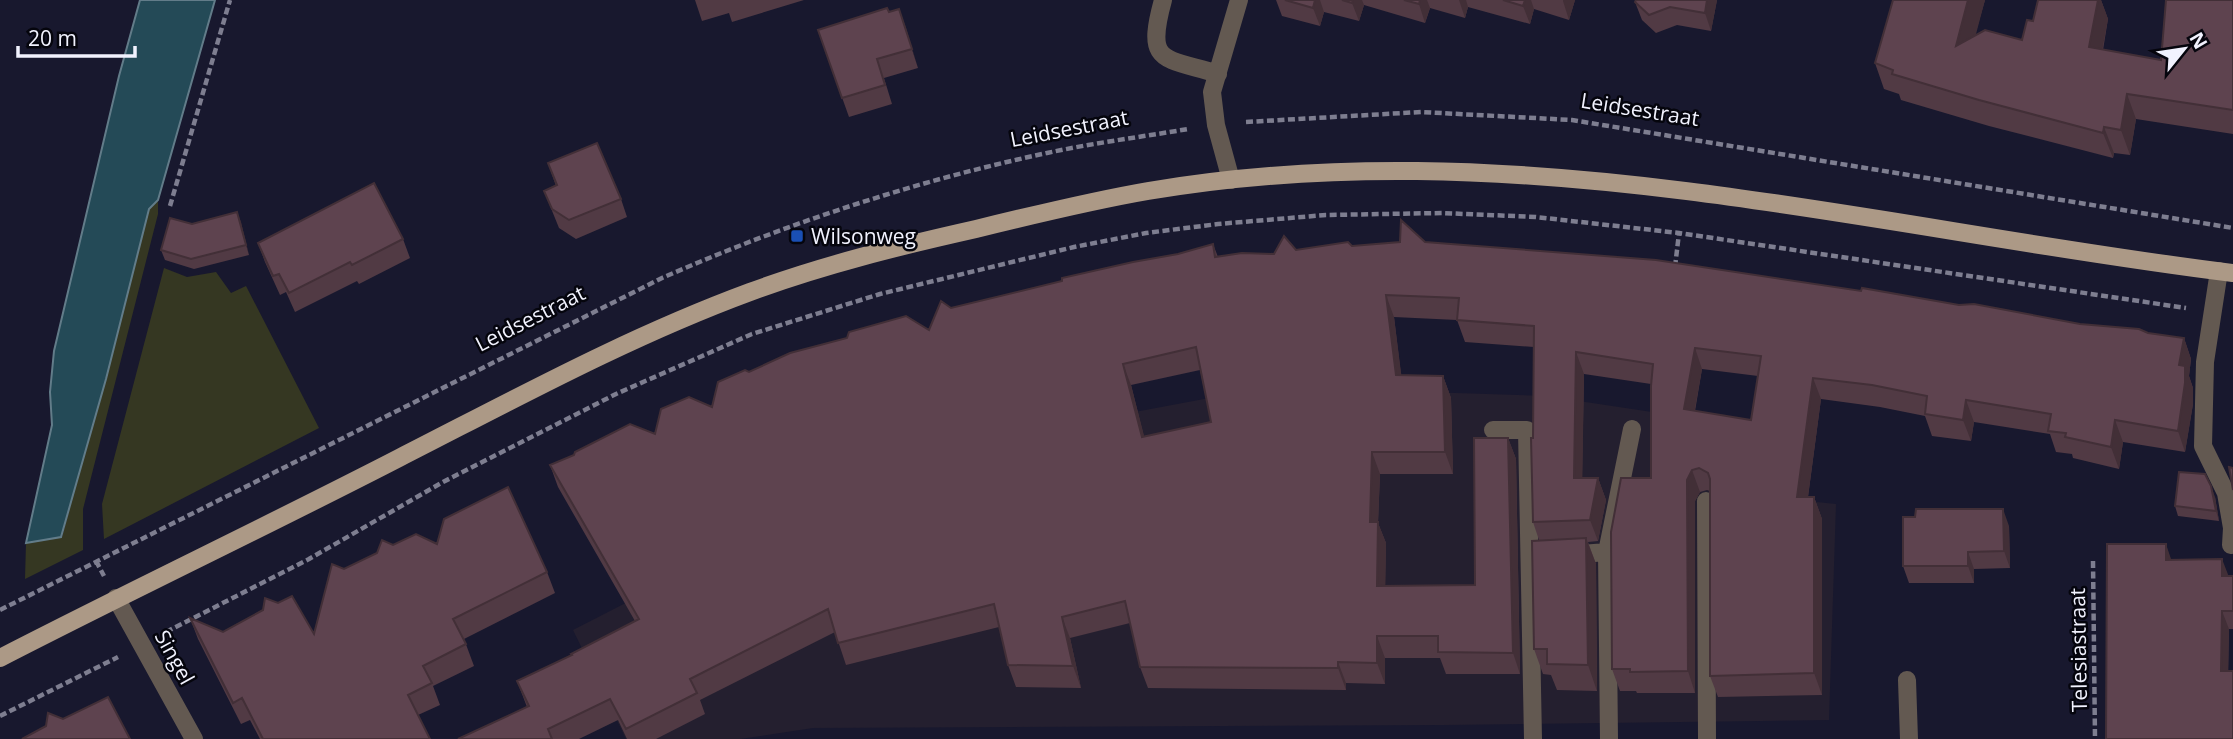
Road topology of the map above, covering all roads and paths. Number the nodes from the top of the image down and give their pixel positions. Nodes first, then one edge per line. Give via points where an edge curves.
1 (230, 0) edge
2 (1163, 0) edge
3 (1239, 0) edge
4 (1218, 74) junction
5 (1216, 125) junction
6 (1231, 180) junction
7 (170, 206) dead end
8 (2233, 228) edge
9 (1679, 233) junction
10 (1674, 272) edge
11 (2226, 272) edge
12 (2213, 312) junction
13 (1493, 429) dead end
14 (1632, 429) dead end
15 (1706, 501) dead end
16 (2231, 545) dead end
17 (1607, 552) junction
18 (1529, 556) junction
19 (2093, 561) dead end
20 (116, 598) junction
21 (0, 610) edge
22 (142, 645) junction
23 (0, 658) edge
24 (1907, 680) dead end
25 (0, 716) edge
26 (194, 739) edge
27 (1533, 739) edge
28 (1609, 739) edge
29 (1707, 739) edge
30 (1909, 739) edge
31 (2095, 739) edge

1 - 7 path
2 - 4 street via 1155,45 1164,58
3 - 4 street
4 - 5 street via 1212,92
5 - 6 street
5 - 8 path, Leidsestraat via 1421,112 1572,120
5 - 21 path, Leidsestraat via 1047,153 923,183 732,247
6 - 11 main road via 1418,171 1596,181
6 - 20 main road via 1049,211 879,253 751,292 520,394
9 - 10 path
9 - 12 path
9 - 22 path via 1522,217 1326,215 1146,233 880,294 752,334 658,374 443,482 309,559
11 - 12 street
12 - 16 street via 2205,362 2203,446 2227,494
13 - 18 street via 1527,430
14 - 17 street
15 - 29 street
17 - 18 street
17 - 28 street
18 - 27 street
19 - 31 path, Telesiastraat
20 - 22 street, Singel
20 - 23 main road
22 - 25 path
22 - 26 street, Singel
24 - 30 street

